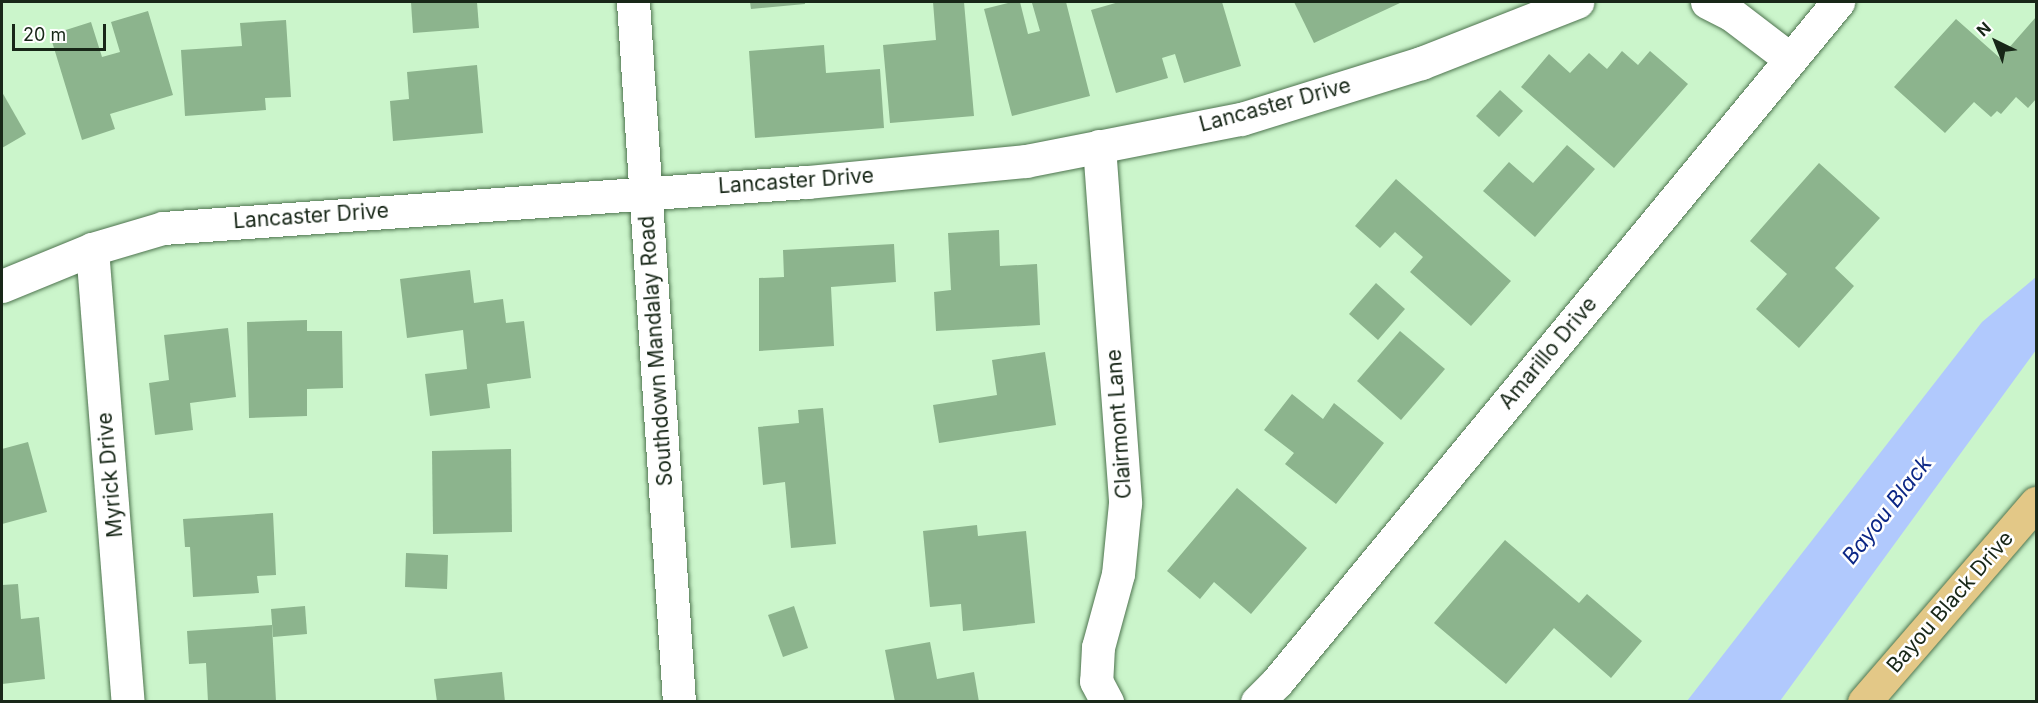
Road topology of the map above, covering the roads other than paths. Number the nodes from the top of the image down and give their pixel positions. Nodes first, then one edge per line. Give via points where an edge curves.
1 (633, 2) edge
2 (1577, 2) edge
3 (1707, 2) edge
4 (1838, 2) edge
5 (1790, 59) junction
6 (1099, 146) junction
7 (646, 191) junction
8 (92, 249) junction
9 (2, 286) edge
10 (2037, 503) edge
11 (1105, 699) edge
12 (128, 702) edge
13 (679, 702) edge
14 (1257, 702) edge
15 (1864, 702) edge

1 - 7 street, Southdown Mandalay Road
2 - 6 street, Lancaster Drive via 1420,63 1241,119
3 - 5 street via 1731,14
4 - 5 street, Amarillo Drive
5 - 14 street, Amarillo Drive
6 - 7 street, Lancaster Drive via 1026,161 807,182
6 - 11 street, Clairmont Lane via 1125,502 1118,574 1098,647 1096,681
7 - 8 street, Lancaster Drive via 163,228
7 - 13 street, Southdown Mandalay Road
8 - 9 street, Lancaster Drive
8 - 12 street, Myrick Drive
10 - 15 main road, Bayou Black Drive

